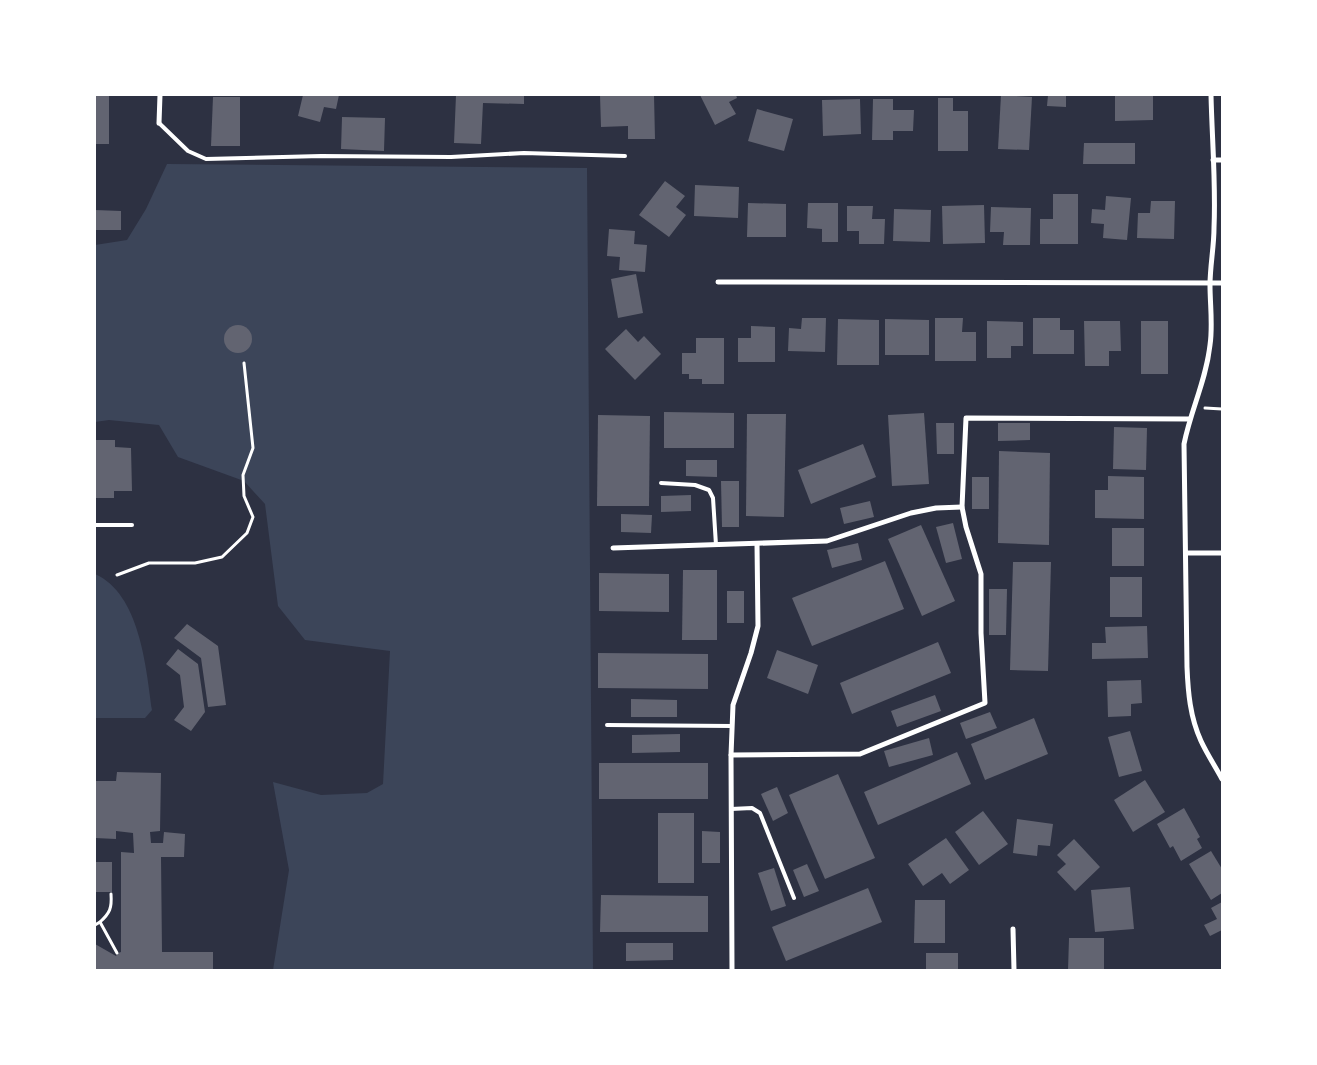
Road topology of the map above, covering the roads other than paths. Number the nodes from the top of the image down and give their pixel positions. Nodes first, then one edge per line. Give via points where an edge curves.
1 (160, 95) edge
2 (1211, 95) edge
3 (160, 123) joint
4 (626, 156) dead end
5 (1213, 160) junction
6 (1222, 160) edge
7 (718, 282) dead end
8 (1222, 283) edge
9 (1210, 284) junction
10 (1189, 419) junction
11 (661, 483) dead end
12 (962, 507) junction
13 (95, 525) edge
14 (132, 525) dead end
15 (757, 544) junction
16 (716, 545) junction
17 (613, 548) dead end
18 (1186, 553) junction
19 (1222, 553) edge
20 (607, 725) dead end
21 (732, 726) junction
22 (731, 755) junction
23 (1222, 779) edge
24 (731, 809) junction
25 (794, 898) dead end
26 (1013, 929) dead end
27 (732, 970) edge
28 (1014, 970) edge

1 - 3 street
2 - 5 street
3 - 4 lane via 188,151 206,159 451,157 524,153
5 - 6 street
5 - 9 street via 1214,227
7 - 9 street
8 - 9 street
9 - 10 street via 1211,344 1206,371
10 - 12 street via 966,418
10 - 18 street via 1184,444
11 - 16 lane via 695,484 709,490 713,498
12 - 15 street via 911,513 827,541
12 - 22 street via 981,574 985,703 860,754
13 - 14 lane
15 - 16 street
15 - 21 street via 758,626 733,704
16 - 17 street
18 - 19 street
18 - 23 street via 1190,706 1202,743
20 - 21 lane
21 - 22 street
22 - 24 street
24 - 25 lane via 752,808 760,812
24 - 27 street
26 - 28 street

